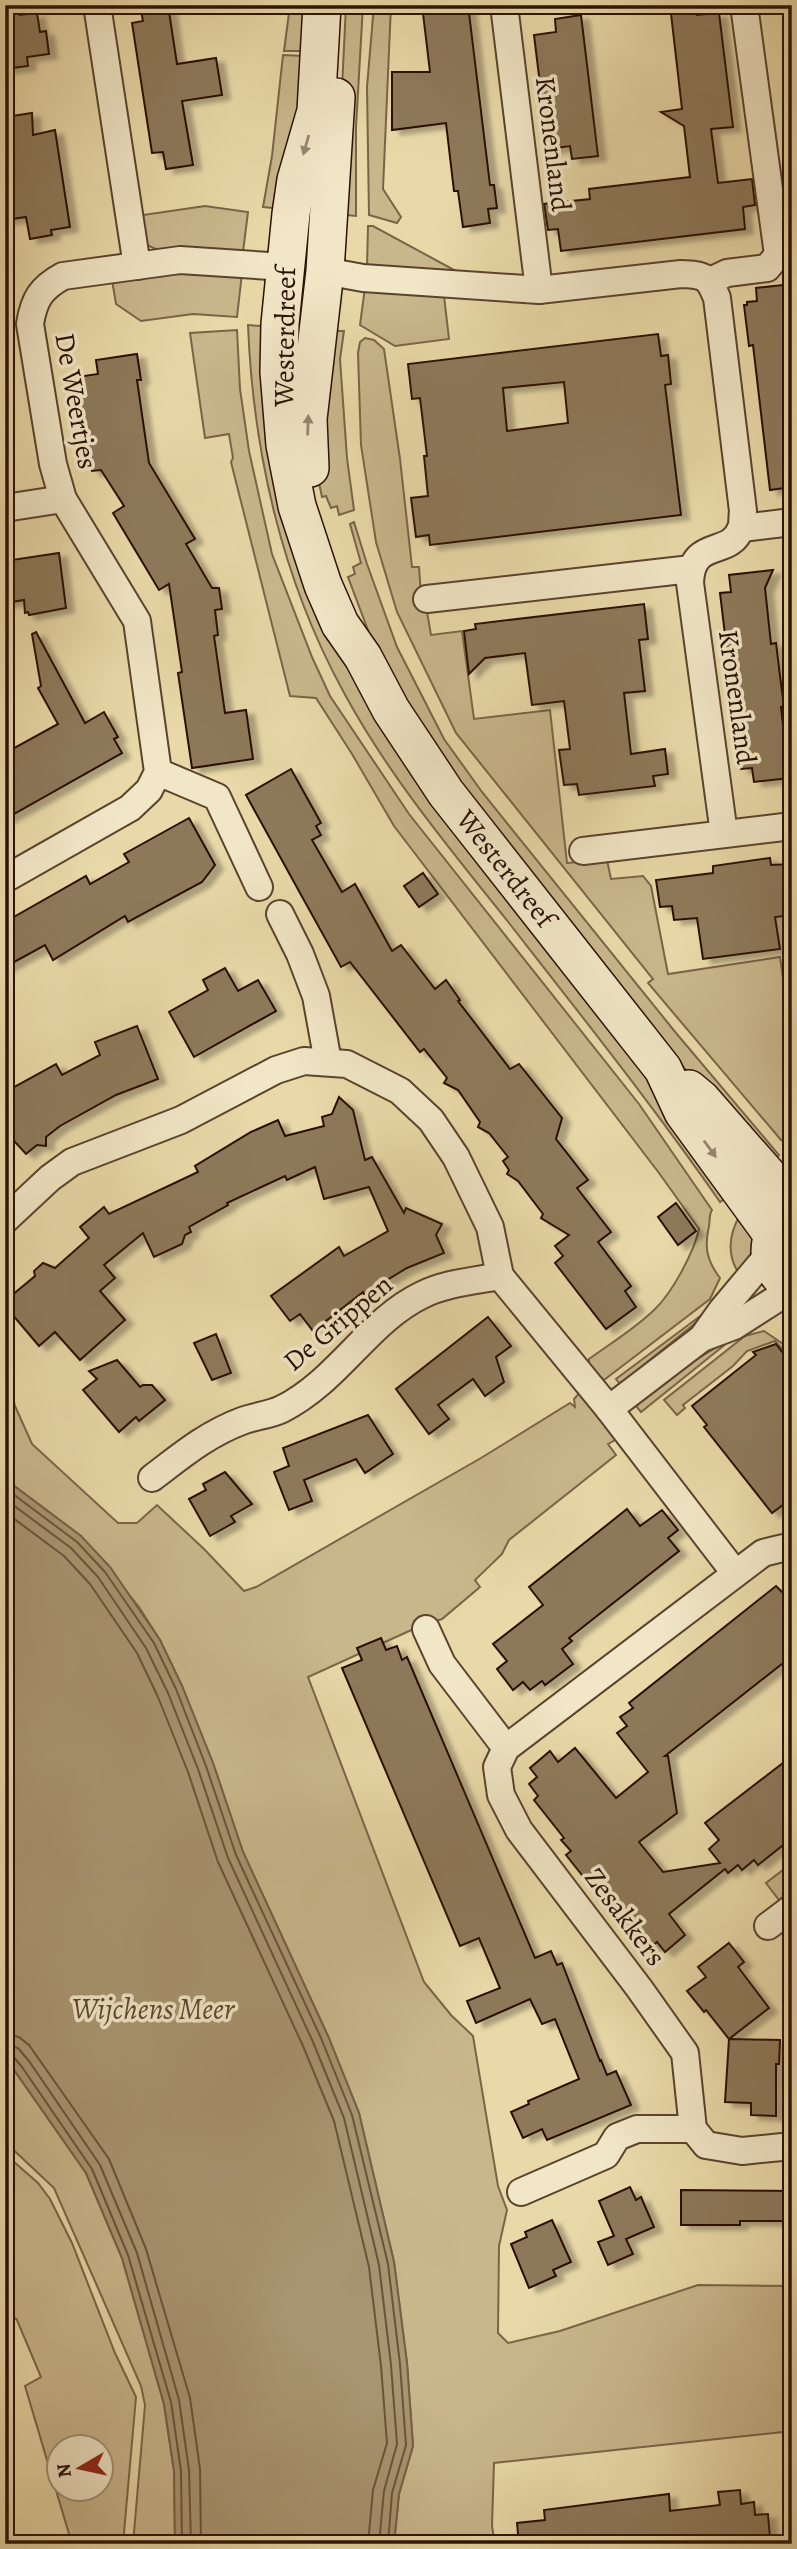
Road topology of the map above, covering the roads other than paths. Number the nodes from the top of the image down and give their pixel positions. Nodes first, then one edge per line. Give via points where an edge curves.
1 (97, 5) edge
2 (322, 5) edge
3 (342, 5) edge
4 (504, 5) edge
5 (744, 5) edge
6 (137, 266) junction
7 (285, 267) junction
8 (326, 271) junction
9 (710, 281) junction
10 (539, 290) junction
11 (63, 499) junction
12 (5, 508) edge
13 (792, 522) edge
14 (742, 528) junction
15 (691, 569) junction
16 (427, 598) dead end
17 (363, 657) junction
18 (158, 772) junction
19 (792, 827) edge
20 (723, 834) junction
21 (583, 851) dead end
22 (5, 879) edge
23 (258, 887) dead end
24 (280, 914) dead end
25 (328, 1062) junction
26 (663, 1069) junction
27 (792, 1203) edge
28 (5, 1220) edge
29 (778, 1235) edge
30 (500, 1276) junction
31 (792, 1288) edge
32 (702, 1338) junction
33 (609, 1409) junction
34 (152, 1478) dead end
35 (792, 1552) edge
36 (735, 1573) junction
37 (426, 1629) dead end
38 (506, 1748) junction
39 (792, 1908) edge
40 (768, 1926) dead end
41 (693, 2129) junction
42 (792, 2146) edge
43 (522, 2192) dead end

1 - 6 street
2 -> 7 street, Westerdreef via 316,111 296,180
3 - 8 street, Westerdreef
4 - 10 street, Kronenland
5 - 9 street via 778,255 767,268 727,273
6 - 7 street, De Weertjes via 180,260
6 - 11 street, De Weertjes via 64,276 47,285 33,306 30,324
7 - 8 street
7 - 17 street, Westerdreef via 279,372 294,494 323,585 340,624
8 - 10 street via 363,278
17 -> 8 street, Westerdreef via 355,617 314,498 308,454
9 - 10 street via 681,274
9 - 14 street via 719,311
11 - 12 street, De Weertjes
11 - 18 street, De Weertjes via 137,621
13 - 14 street
14 - 15 street via 731,542 698,556
15 - 16 street
15 - 20 street, Kronenland
17 - 26 street, Westerdreef via 391,710 446,793
18 - 22 street via 149,790 131,808
18 - 23 street via 217,797
19 - 20 street
20 - 21 street
24 - 25 street via 316,996
25 - 28 street via 304,1061 276,1070 181,1120 72,1162
25 - 30 street via 346,1064 389,1084 431,1120 456,1157 491,1227
26 - 27 street, Westerdreef via 701,1099
26 -> 29 street, Westerdreef via 683,1112
29 - 31 street, Westerdreef via 773,1268
29 - 32 street
30 - 33 street
30 - 34 street, De Grippen via 423,1294 393,1313 329,1377 282,1409 204,1438
31 - 32 street via 734,1326
32 - 33 street
33 - 36 street
35 - 36 street via 783,1548 763,1553
36 - 38 street
37 - 38 street via 442,1664
38 - 41 street, Zesakkers via 497,1767 501,1795 519,1830 685,2053
39 - 40 street
41 - 42 street via 706,2145 742,2151
41 - 43 street via 638,2129 617,2137 606,2155

